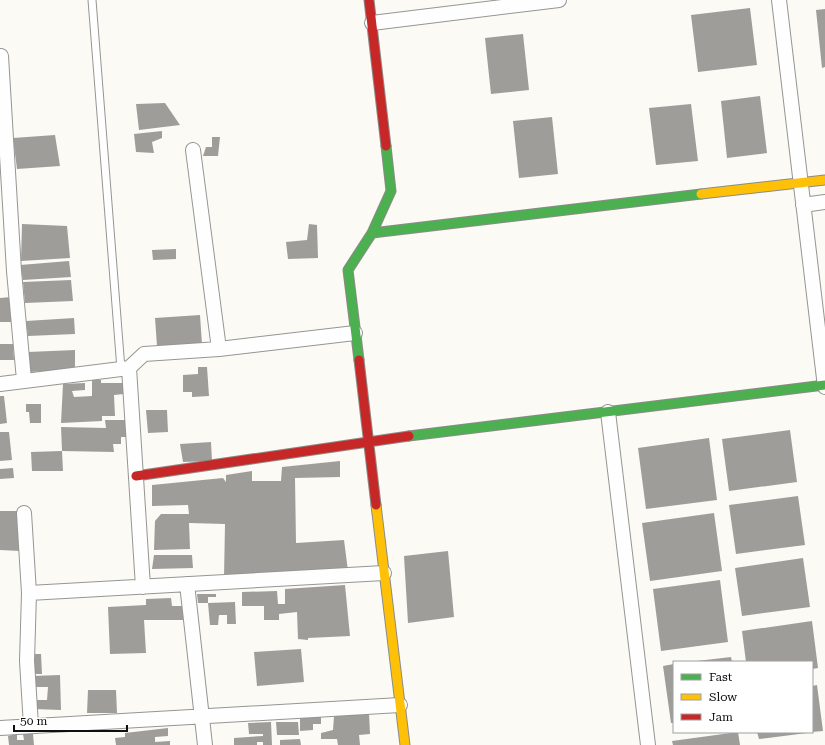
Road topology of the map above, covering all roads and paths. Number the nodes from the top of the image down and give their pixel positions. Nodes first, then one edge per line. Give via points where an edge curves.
1 (92, 0) edge
2 (369, 0) edge
3 (559, 0) edge
4 (779, 0) edge
5 (372, 24) junction
6 (1, 56) edge
7 (193, 150) dead end
8 (825, 180) edge
9 (801, 183) junction
10 (825, 202) edge
11 (803, 205) junction
12 (372, 233) junction
13 (355, 333) junction
14 (219, 349) junction
15 (125, 368) junction
16 (24, 380) junction
17 (0, 384) edge
18 (825, 386) edge
19 (608, 412) junction
20 (369, 441) junction
21 (136, 476) junction
22 (24, 513) dead end
23 (384, 573) junction
24 (187, 584) junction
25 (143, 587) junction
26 (29, 593) junction
27 (400, 705) junction
28 (201, 716) junction
29 (31, 726) junction
30 (0, 728) edge
31 (205, 745) edge
32 (405, 745) edge
33 (648, 745) edge

1 - 15 lane
2 - 5 street
3 - 5 street
4 - 9 street
5 - 12 street via 391,191
6 - 16 street via 14,271
7 - 14 street
8 - 9 street
9 - 11 street
9 - 12 street
10 - 11 street
11 - 18 street
12 - 13 street via 348,270
13 - 14 street
13 - 20 street
14 - 15 street via 144,354
15 - 16 street
15 - 21 street
16 - 17 street
18 - 19 street
19 - 20 street
19 - 33 street
20 - 21 street
20 - 23 street
21 - 25 street
22 - 26 street
23 - 24 street
23 - 27 street
24 - 25 street
24 - 28 street
25 - 26 street
26 - 29 street via 27,661
27 - 28 street
27 - 32 street
28 - 29 street
28 - 31 street
29 - 30 street

